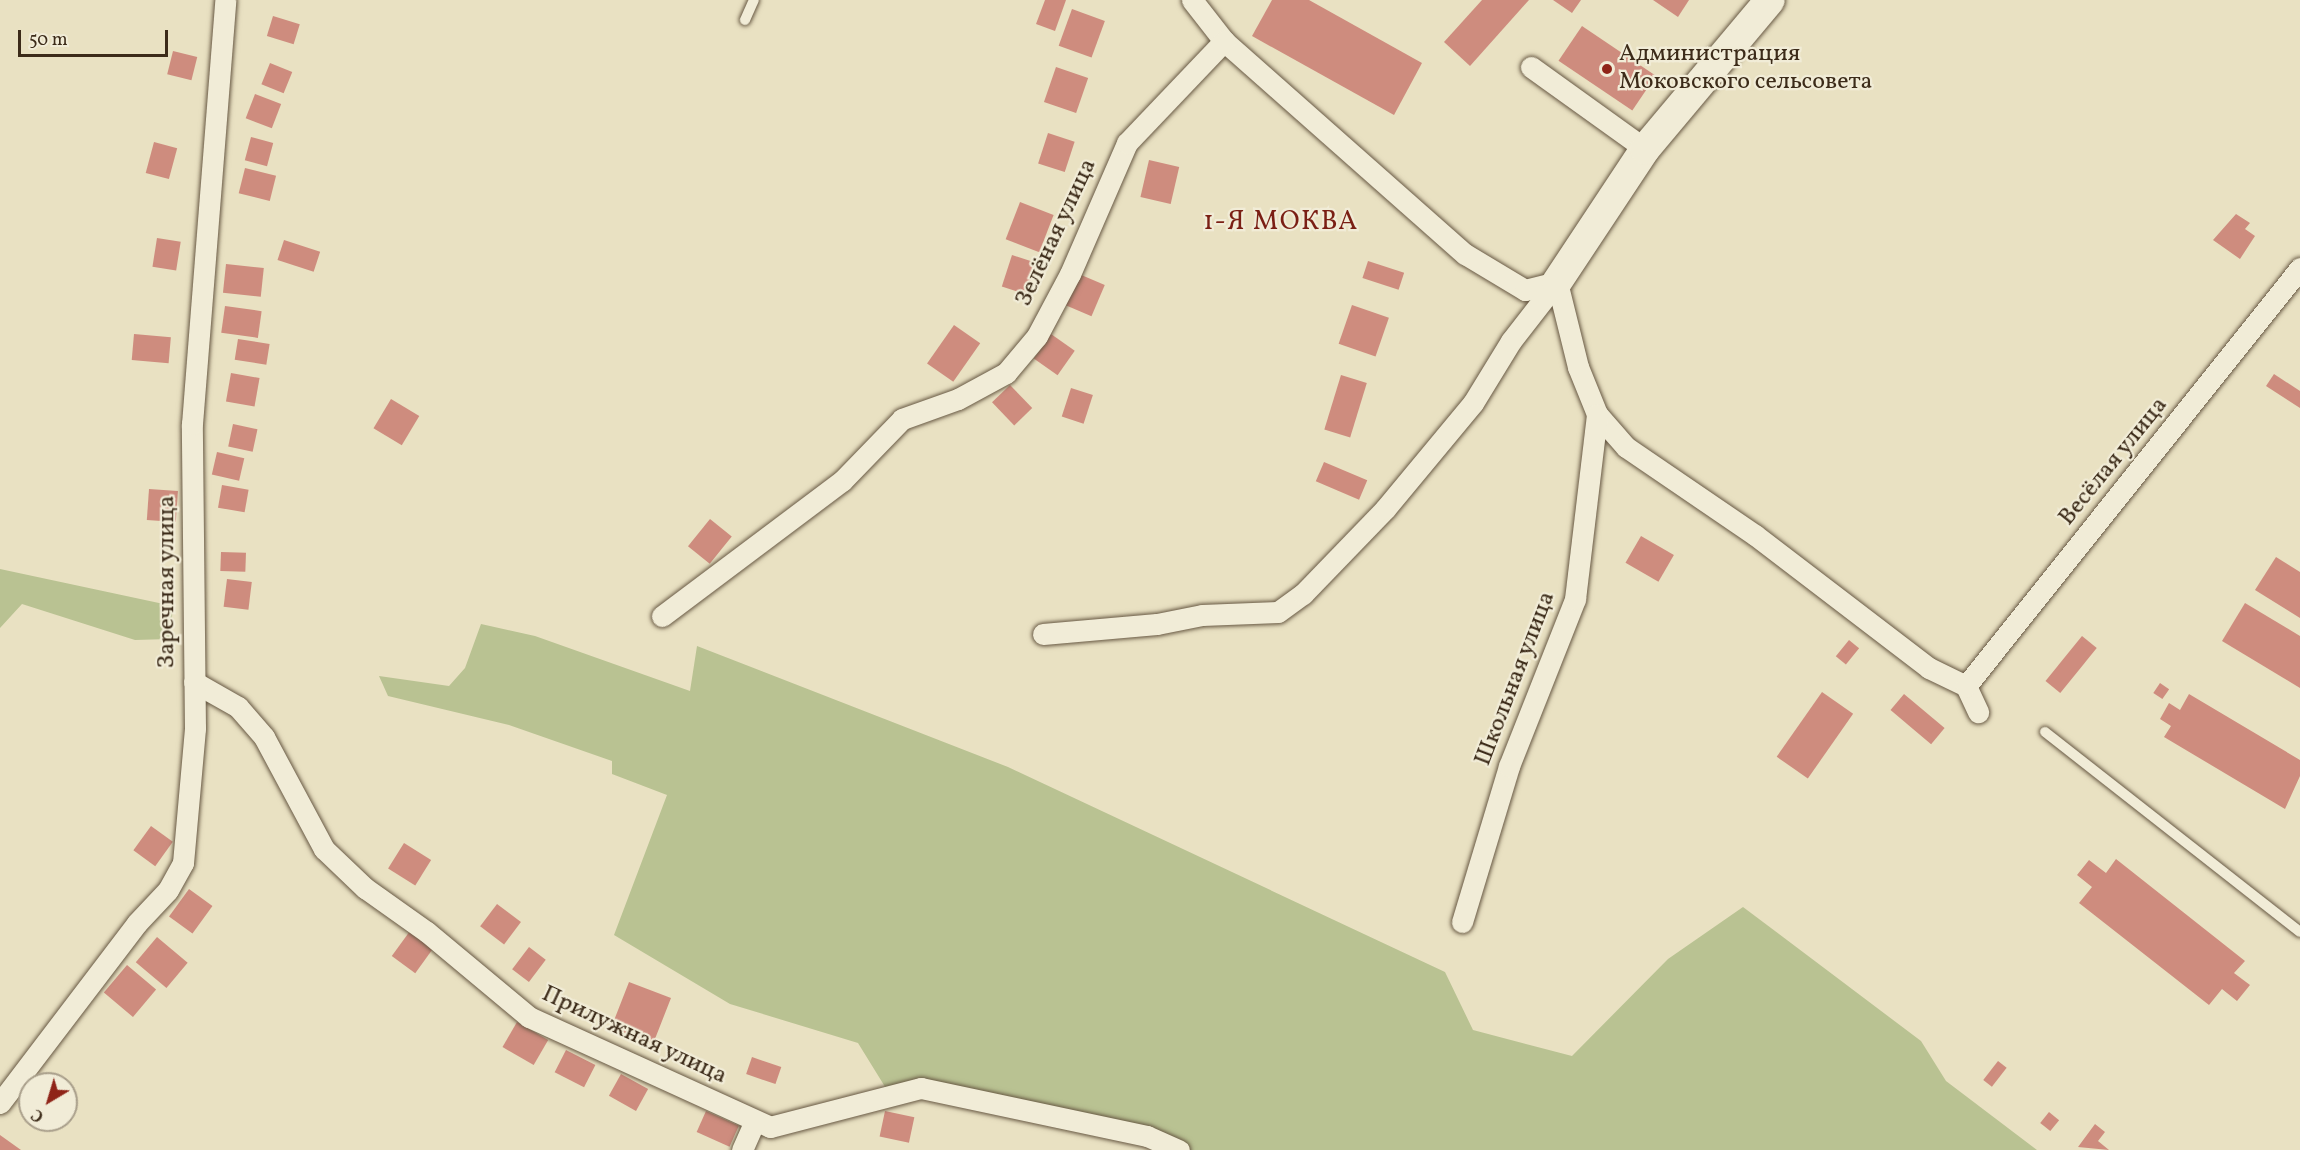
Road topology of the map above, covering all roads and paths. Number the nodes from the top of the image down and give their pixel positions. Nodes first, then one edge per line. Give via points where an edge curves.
1 (225, 0) edge
2 (754, 0) edge
3 (1192, 0) edge
4 (1770, 0) edge
5 (745, 20) dead end
6 (1224, 41) junction
7 (1531, 67) dead end
8 (1645, 149) junction
9 (2300, 268) edge
10 (1557, 282) junction
11 (1597, 414) junction
12 (662, 616) dead end
13 (1043, 634) dead end
14 (194, 682) junction
15 (1966, 686) junction
16 (1978, 712) dead end
17 (2045, 732) dead end
18 (1462, 922) dead end
19 (2300, 932) edge
20 (0, 1103) edge
21 (754, 1123) junction
22 (742, 1150) edge
23 (1179, 1150) edge

1 - 14 street, Заречная улица via 192,424
2 - 5 lane
3 - 6 street
4 - 8 street
6 - 10 street via 1465,254 1525,290
6 - 12 street, Зелёная улица via 1127,142 1070,274 1037,336 1006,373 958,399 902,419 842,481
7 - 8 street
8 - 10 street
9 - 15 street, Весёлая улица
10 - 11 street via 1578,367
10 - 13 street via 1511,341 1473,403 1385,509 1303,594 1278,612 1202,615 1157,624
11 - 15 street via 1626,447 1755,535 1929,668
11 - 18 street, Школьная улица via 1575,599 1509,766
14 - 20 street, Заречная улица via 183,863 168,890 137,923
14 - 21 street, Прилужная улица via 237,707 264,736 324,849 364,888 427,932 529,1017 680,1082
15 - 16 street
17 - 19 lane
21 - 22 street
21 - 23 street, Прилужная улица via 796,1124 872,1098 921,1088 1147,1136

